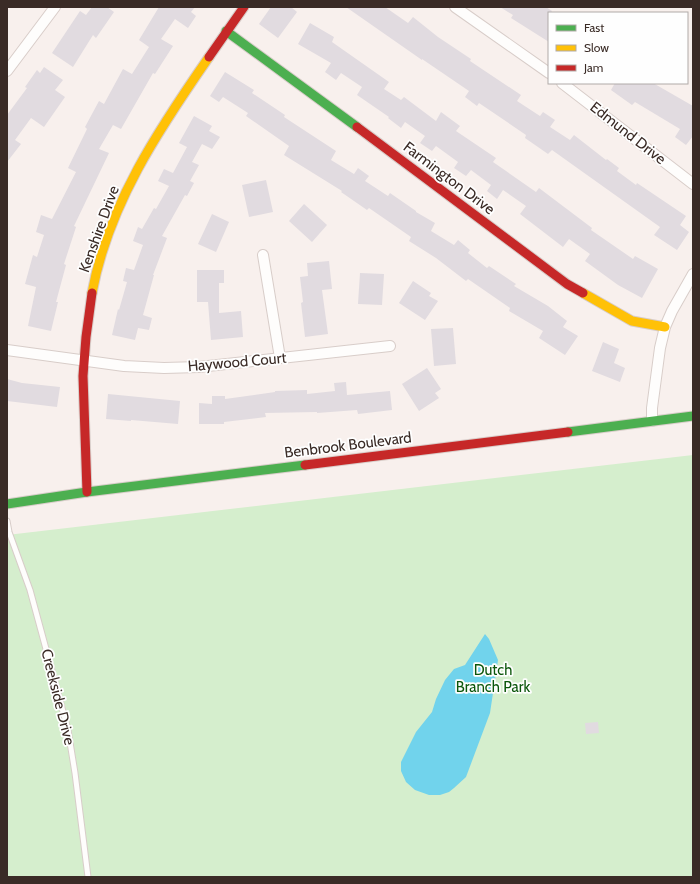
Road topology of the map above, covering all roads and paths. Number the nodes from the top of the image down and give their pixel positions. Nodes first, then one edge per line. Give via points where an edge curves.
1 (55, 7) edge
2 (244, 7) edge
3 (455, 7) edge
4 (226, 31) junction
5 (7, 70) edge
6 (548, 72) edge
7 (563, 84) edge
8 (693, 184) edge
9 (263, 255) dead end
10 (693, 274) edge
11 (665, 327) junction
12 (390, 346) dead end
13 (7, 350) edge
14 (280, 358) junction
15 (84, 360) junction
16 (693, 416) edge
17 (652, 420) junction
18 (87, 492) junction
19 (7, 504) edge
20 (7, 521) edge
21 (88, 877) edge

1 - 5 street
2 - 4 main road, Kenshire Drive
3 - 6 street
4 - 11 main road, Farmington Drive via 567,284 632,321
4 - 15 main road, Kenshire Drive via 165,121 123,199 98,268
7 - 8 street, Edmund Drive
9 - 14 street
10 - 11 street
11 - 17 street via 660,348
12 - 14 street, Haywood Court
13 - 15 street, Haywood Court
14 - 15 street, Haywood Court via 199,367 164,368
15 - 18 main road, Kenshire Drive via 83,414
16 - 17 main road, Benbrook Boulevard
17 - 18 main road, Benbrook Boulevard
18 - 19 main road, Benbrook Boulevard
20 - 21 lane, Creekside Drive via 30,590 68,730

